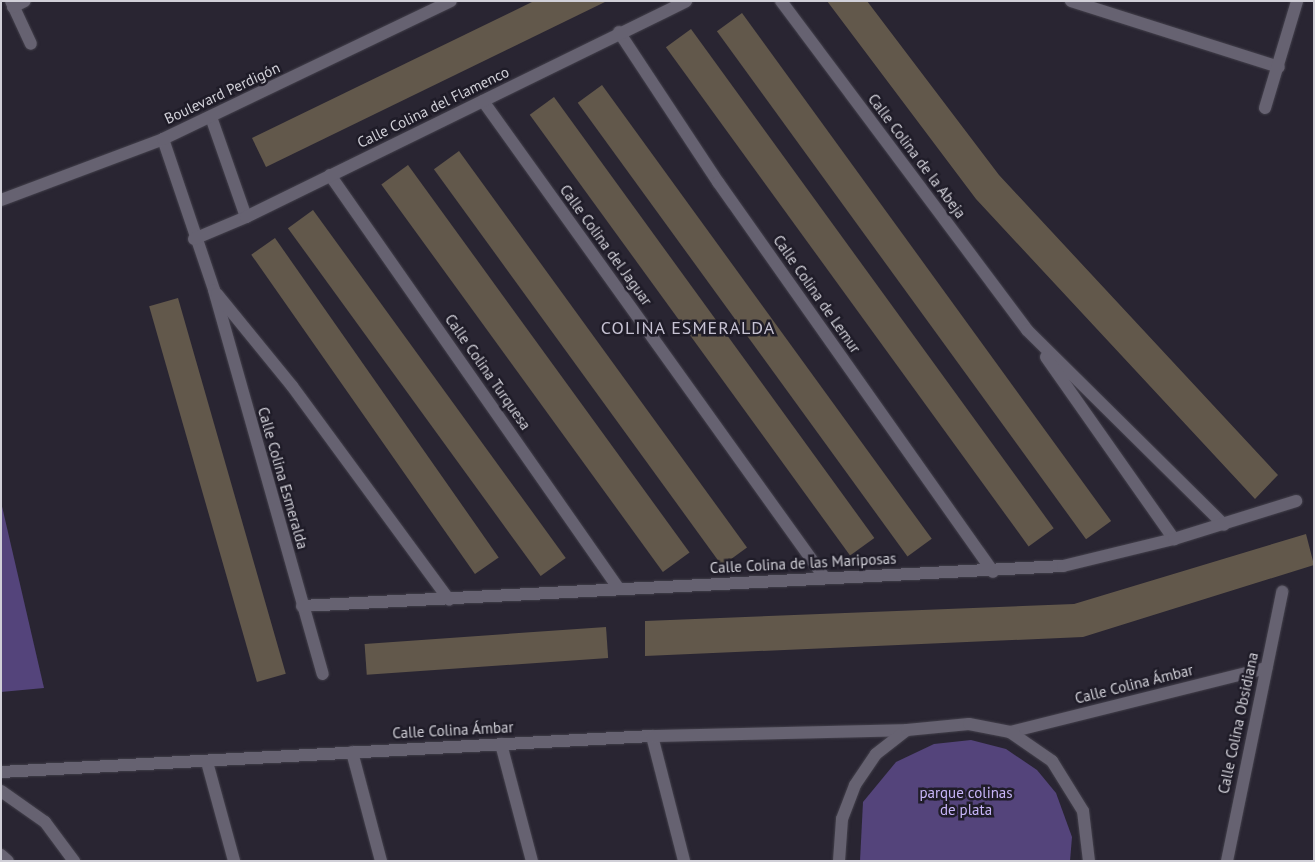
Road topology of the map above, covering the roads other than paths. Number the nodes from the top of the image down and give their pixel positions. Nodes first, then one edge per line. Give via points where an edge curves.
1 (25, 1) edge
2 (451, 1) edge
3 (686, 1) edge
4 (781, 1) edge
5 (1071, 1) edge
6 (1297, 1) edge
7 (12, 4) edge
8 (619, 32) junction
9 (31, 44) dead end
10 (1279, 67) junction
11 (483, 101) junction
12 (1265, 108) dead end
13 (211, 117) junction
14 (163, 139) junction
15 (330, 175) junction
16 (1, 200) edge
17 (246, 217) junction
18 (194, 238) junction
19 (214, 290) junction
20 (1027, 330) junction
21 (1296, 502) dead end
22 (1224, 525) junction
23 (1174, 539) junction
24 (994, 572) junction
25 (824, 577) junction
26 (619, 588) junction
27 (1282, 592) dead end
28 (450, 600) junction
29 (302, 606) junction
30 (1266, 668) junction
31 (323, 674) dead end
32 (907, 730) junction
33 (1010, 732) junction
34 (652, 736) junction
35 (501, 744) junction
36 (352, 752) junction
37 (208, 762) junction
38 (1, 772) edge
39 (1, 791) edge
40 (1, 855) edge
41 (8, 861) edge
42 (74, 861) edge
43 (234, 861) edge
44 (381, 861) edge
45 (532, 861) edge
46 (684, 861) edge
47 (838, 861) edge
48 (1089, 861) edge
49 (1227, 861) edge

1 - 7 street
2 - 13 street, Boulevard Perdigón
3 - 8 street, Calle Colina del Flamenco
4 - 20 street, Calle Colina de la Abeja
5 - 10 street
6 - 10 street
7 - 9 street
8 - 11 street, Calle Colina del Flamenco
8 - 24 street, Calle Colina de Lemur via 718,182
10 - 12 street
11 - 15 street, Calle Colina del Flamenco
11 - 25 street, Calle Colina del Jaguar
13 - 14 street, Boulevard Perdigón
13 - 17 street
14 - 16 street, Boulevard Perdigón
14 - 18 street, Calle Colina Esmeralda
15 - 17 street, Calle Colina del Flamenco
15 - 26 street, Calle Colina Turquesa
17 - 18 street, Calle Colina del Flamenco
18 - 19 street, Calle Colina Esmeralda
19 - 28 street, Calle Colina Esmeralda via 298,394
19 - 29 street, Calle Colina Esmeralda
20 - 22 street, Calle Colina de la Abeja
20 - 23 street, Calle Colina de la Abeja
21 - 22 street, Calle Colina de las Mariposas
22 - 23 street, Calle Colina de las Mariposas
23 - 24 street, Calle Colina de las Mariposas via 1092,561
24 - 25 street, Calle Colina de las Mariposas
25 - 26 street, Calle Colina de las Mariposas
26 - 28 street, Calle Colina de las Mariposas
27 - 30 street, Calle Colina Obsidiana
28 - 29 street, Calle Colina de las Mariposas
29 - 31 street, Calle Colina Esmeralda
30 - 33 street, Calle Colina Ámbar
30 - 49 street, Calle Colina Obsidiana
32 - 33 street, Calle Colina Ámbar via 968,724
32 - 34 street, Calle Colina Ámbar
32 - 47 street via 876,754 855,784 842,819
33 - 48 street via 1034,745 1069,782 1084,811
34 - 35 street, Calle Colina Ámbar
34 - 46 street
35 - 36 street, Calle Colina Ámbar
35 - 45 street
36 - 37 street, Calle Colina Ámbar
36 - 44 street
37 - 38 street, Calle Colina Ámbar
37 - 43 street
39 - 42 street via 45,822
40 - 41 street

